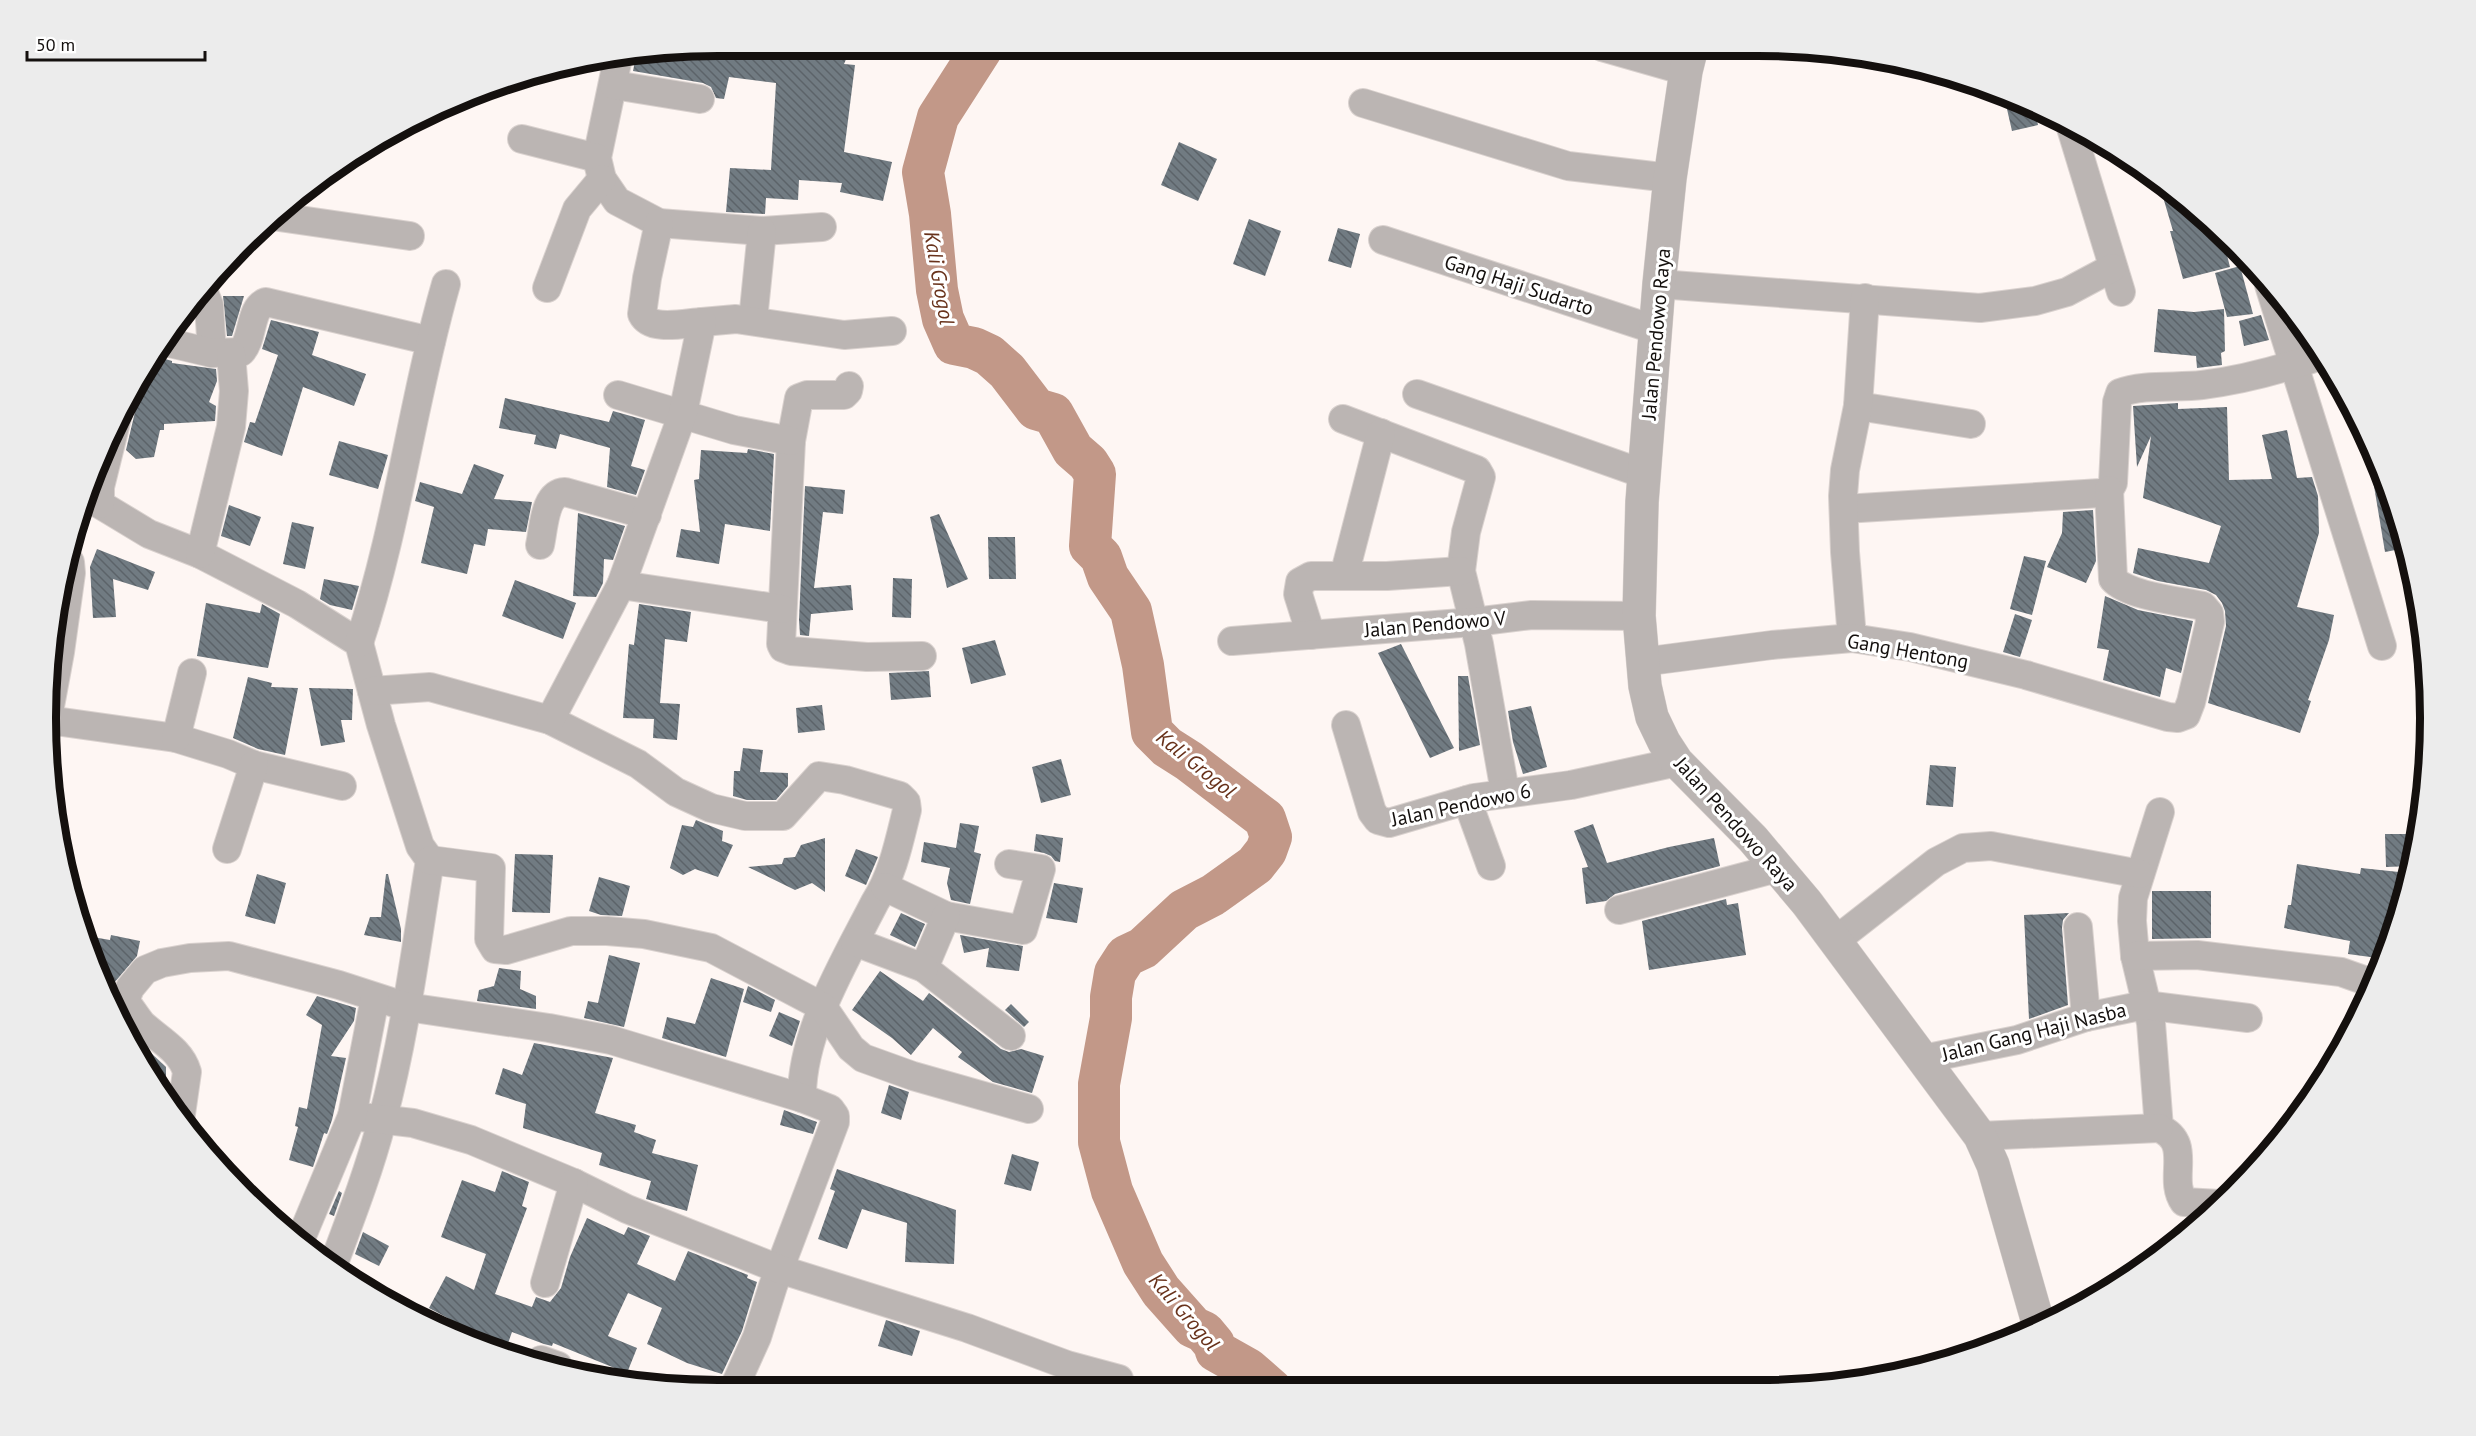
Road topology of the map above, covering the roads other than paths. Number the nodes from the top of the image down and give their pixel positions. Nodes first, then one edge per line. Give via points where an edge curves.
1 (1667, 56) edge
2 (1689, 59) edge
3 (611, 66) edge
4 (699, 99) dead end
5 (1363, 103) dead end
6 (2073, 136) edge
7 (522, 139) dead end
8 (600, 168) junction
9 (1670, 178) junction
10 (284, 218) edge
11 (659, 223) junction
12 (822, 227) dead end
13 (762, 231) junction
14 (410, 236) dead end
15 (1383, 240) dead end
16 (446, 284) dead end
17 (1659, 284) junction
18 (547, 288) dead end
19 (206, 298) edge
20 (1865, 298) junction
21 (2275, 304) edge
22 (753, 320) junction
23 (702, 322) junction
24 (1656, 330) junction
25 (892, 331) dead end
26 (430, 341) junction
27 (172, 343) edge
28 (222, 353) junction
29 (2314, 358) edge
30 (2293, 365) junction
31 (849, 386) dead end
32 (1417, 394) dead end
33 (618, 395) dead end
34 (1858, 406) junction
35 (683, 413) junction
36 (1343, 419) dead end
37 (1971, 424) dead end
38 (1381, 434) junction
39 (791, 441) junction
40 (105, 467) edge
41 (1644, 474) junction
42 (2109, 490) junction
43 (93, 500) edge
44 (1844, 509) junction
45 (647, 515) junction
46 (540, 545) dead end
47 (200, 554) junction
48 (1461, 571) junction
49 (1344, 576) junction
50 (70, 581) edge
51 (621, 585) junction
52 (782, 609) junction
53 (1639, 616) junction
54 (1474, 622) junction
55 (1311, 635) junction
56 (1852, 638) junction
57 (1232, 641) dead end
58 (359, 643) junction
59 (2382, 646) dead end
60 (922, 656) dead end
61 (58, 662) edge
62 (1642, 662) junction
63 (192, 673) dead end
64 (372, 691) junction
65 (56, 720) edge
66 (550, 720) junction
67 (1346, 725) dead end
68 (176, 738) junction
69 (1677, 762) junction
70 (254, 765) junction
71 (342, 786) dead end
72 (1505, 792) junction
73 (1467, 800) junction
74 (2160, 812) dead end
75 (227, 849) dead end
76 (430, 860) junction
77 (1009, 864) dead end
78 (1491, 866) dead end
79 (1777, 868) junction
80 (2140, 874) junction
81 (885, 887) junction
82 (1619, 910) dead end
83 (946, 916) junction
84 (2078, 927) dead end
85 (1835, 941) junction
86 (855, 942) junction
87 (2135, 956) junction
88 (924, 968) junction
89 (2366, 981) edge
90 (375, 998) junction
91 (118, 1000) edge
92 (120, 1002) edge
93 (2145, 1005) junction
94 (407, 1007) junction
95 (823, 1007) junction
96 (2086, 1017) junction
97 (2248, 1018) dead end
98 (1011, 1036) dead end
99 (1923, 1059) junction
100 (802, 1098) junction
101 (182, 1107) edge
102 (1029, 1109) dead end
103 (352, 1116) junction
104 (382, 1120) junction
105 (2159, 1128) junction
106 (1980, 1136) junction
107 (574, 1183) junction
108 (2208, 1203) edge
109 (303, 1234) edge
110 (335, 1259) edge
111 (779, 1269) junction
112 (545, 1283) dead end
113 (2037, 1319) edge
114 (1119, 1379) dead end
115 (738, 1380) edge

1 - 2 street
2 - 9 street, Jalan Pendowo Raya
3 - 4 street
3 - 8 street
5 - 9 street via 1568,166
6 - 20 street via 2116,280 2035,301 1980,308
7 - 8 street
8 - 11 street via 617,201
8 - 18 street via 577,209
9 - 17 street, Jalan Pendowo Raya
10 - 14 street
11 - 13 street
11 - 23 street via 642,315 656,324
12 - 13 street
13 - 22 street
15 - 24 street, Gang Haji Sudarto
16 - 26 street
17 - 20 street
17 - 24 street, Jalan Pendowo Raya
19 - 28 street
20 - 34 street
21 - 30 street
22 - 23 street
22 - 25 street via 844,335
23 - 35 street
24 - 41 street, Jalan Pendowo Raya
26 - 28 street via 266,302 259,306 245,349
26 - 58 street via 376,593
27 - 28 street
28 - 47 street via 234,391 231,427
29 - 30 street
30 - 42 street via 2204,385 2120,393 2113,483
30 - 59 street
31 - 39 street via 844,395 800,398
32 - 41 street
33 - 35 street
34 - 37 street
34 - 44 street via 1845,470
35 - 39 street via 734,430
35 - 45 street
36 - 38 street
38 - 48 street via 1477,470 1481,477 1466,532
38 - 49 street
39 - 52 street
40 - 43 street
41 - 53 street, Jalan Pendowo Raya
42 - 44 street
42 - 56 street, Gang Hentong via 2113,579 2118,585 2136,591 2203,606 2209,613 2186,715 2168,717 2026,675 1910,647
43 - 47 street via 149,534
44 - 56 street
45 - 46 street via 559,492 550,500
45 - 51 street
47 - 58 street via 297,604
48 - 49 street
48 - 54 street
49 - 55 street via 1311,576 1300,582 1298,594
50 - 61 street
51 - 52 street
51 - 66 street
52 - 60 street via 781,644 787,650 867,657
53 - 54 street, Jalan Pendowo V via 1532,615
53 - 62 street, Jalan Pendowo Raya
54 - 55 street, Jalan Pendowo V
54 - 72 street
55 - 57 street, Jalan Pendowo V
56 - 62 street, Gang Hentong
58 - 64 street
62 - 69 street, Jalan Pendowo Raya via 1652,717
63 - 68 street
64 - 66 street via 430,687
64 - 76 street via 420,846
65 - 68 street
66 - 81 street via 638,764 676,792 745,816 783,816 819,776 900,796 907,810
67 - 73 street, Jalan Pendowo 6 via 1372,812 1378,820 1389,823
68 - 70 street
69 - 72 street, Jalan Pendowo 6 via 1572,785
69 - 79 street, Jalan Pendowo Raya
70 - 71 street
70 - 75 street
72 - 73 street, Jalan Pendowo 6
73 - 78 street
74 - 80 street
76 - 94 street
76 - 95 street via 491,868 489,939 495,949 506,950 571,931 644,934 711,948
77 - 83 street via 1041,869 1024,929
79 - 82 street
79 - 85 street, Jalan Pendowo Raya
80 - 85 street via 1991,846 1963,848 1936,862
80 - 87 street via 2133,898
81 - 83 street
81 - 86 street
83 - 88 street
84 - 96 street
85 - 99 street, Jalan Pendowo Raya
86 - 88 street
86 - 95 street
87 - 89 street via 2197,955 2341,972
87 - 93 street
88 - 98 street
90 - 91 street via 253,961 205,956 144,970
90 - 94 street
90 - 103 street
92 - 101 street via 185,1064
93 - 96 street, Jalan Gang Haji Nasba
93 - 97 street, Jalan Gang Haji Nasba
93 - 105 street via 2151,1023
94 - 100 street via 611,1040
94 - 104 street
95 - 100 street via 807,1056
95 - 102 street via 851,1048 863,1058
96 - 99 street, Jalan Gang Haji Nasba via 2017,1040
99 - 106 street, Jalan Pendowo Raya
100 - 111 street via 834,1112 835,1122
103 - 104 street
103 - 109 street
104 - 107 street via 413,1123 471,1140
104 - 110 street
105 - 106 street
105 - 108 street via 2174,1139 2179,1192 2184,1202
106 - 113 street, Jalan Pendowo Raya via 1993,1165
107 - 111 street via 627,1209
107 - 112 street
111 - 114 street
111 - 115 street via 757,1337

